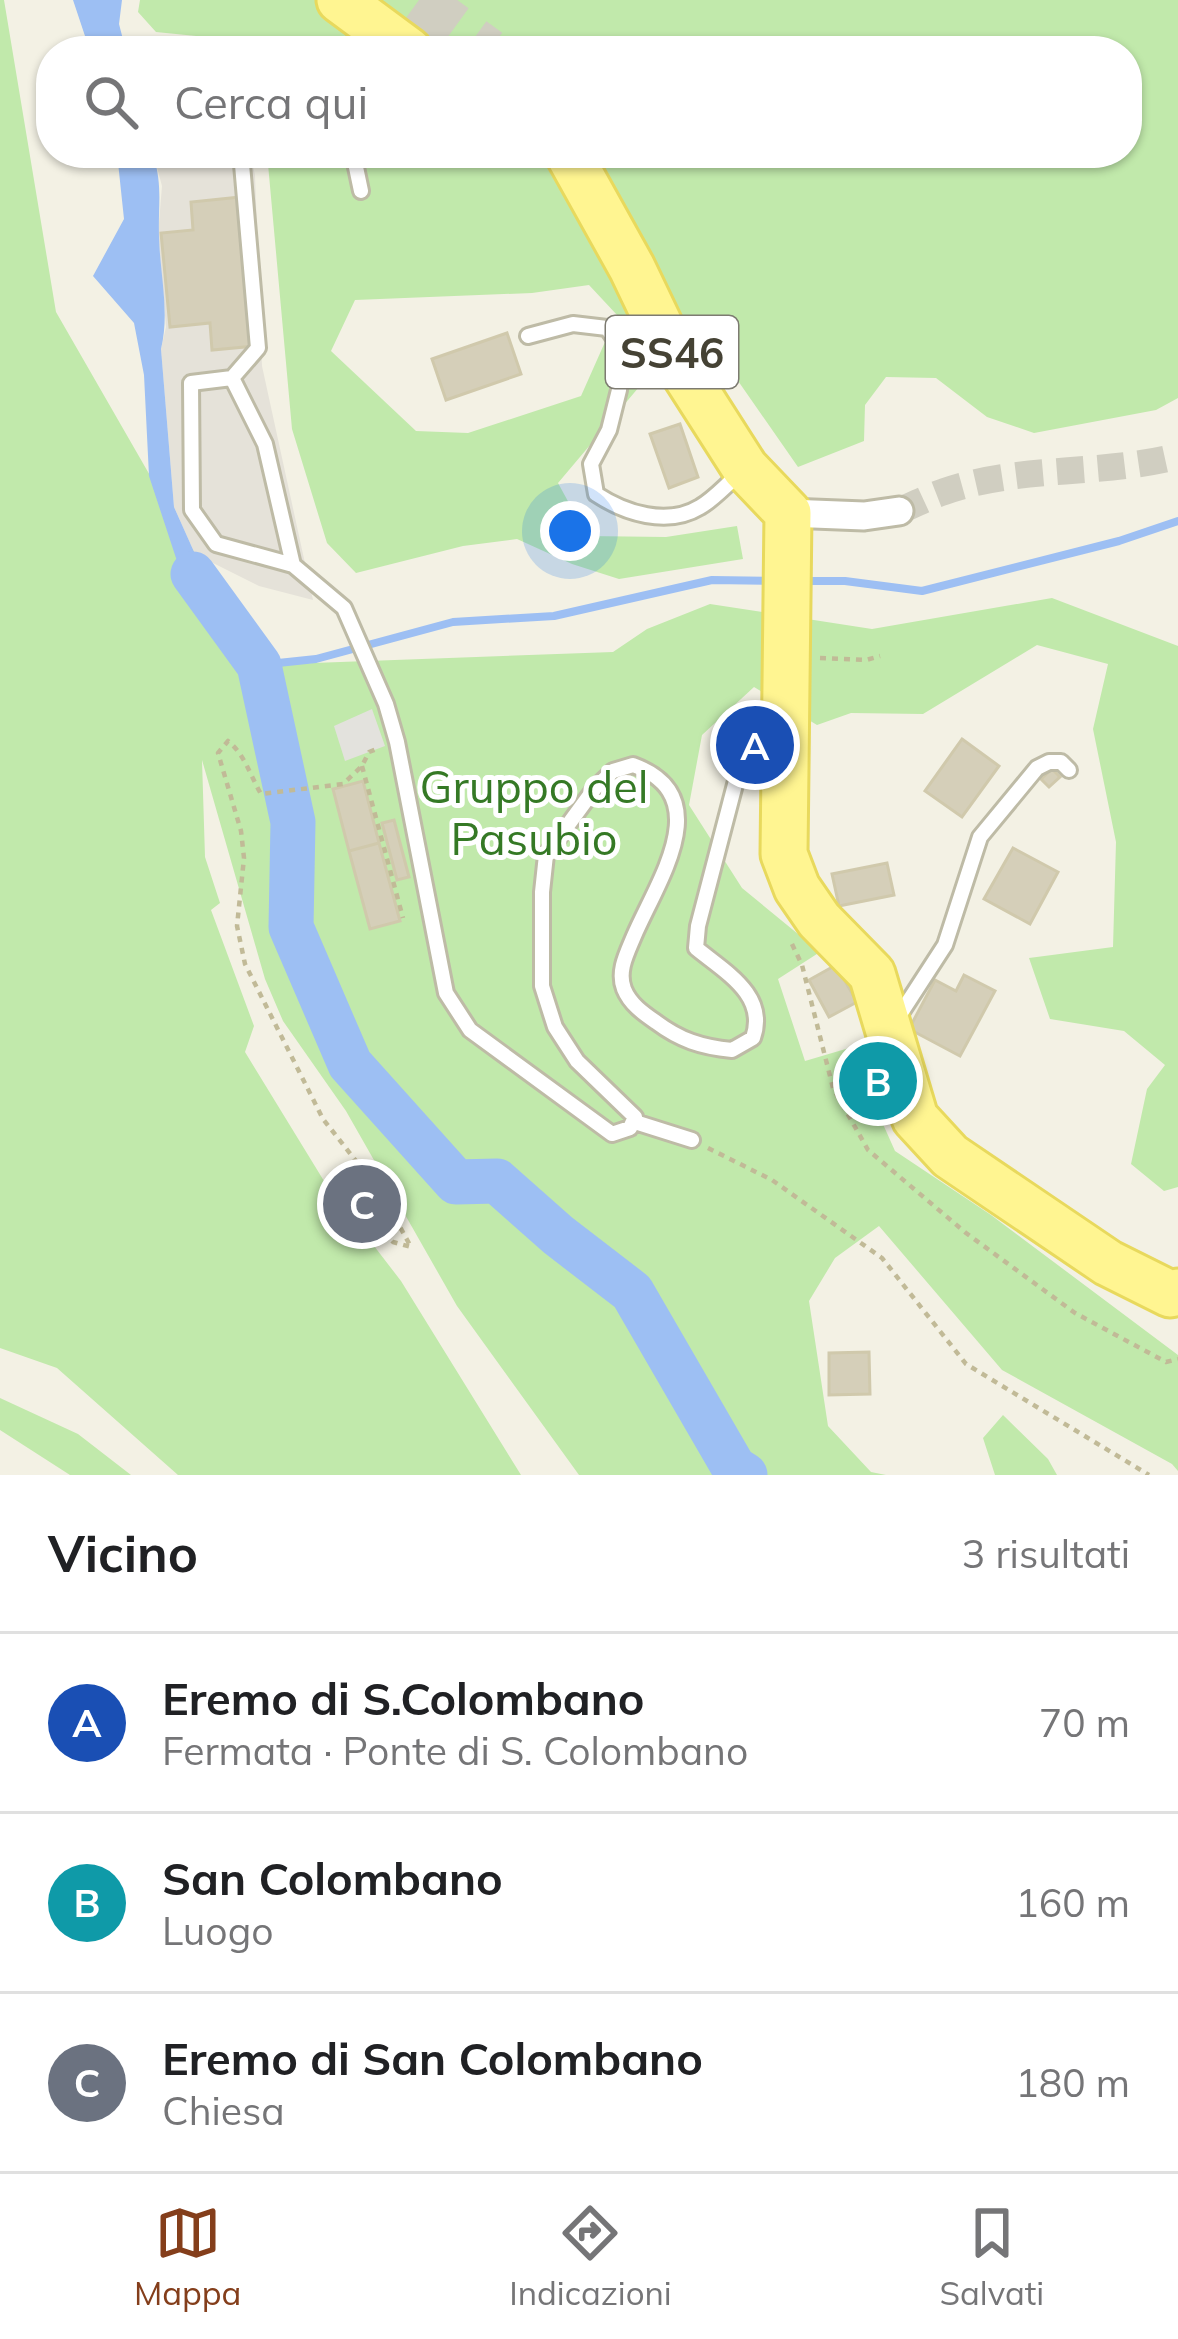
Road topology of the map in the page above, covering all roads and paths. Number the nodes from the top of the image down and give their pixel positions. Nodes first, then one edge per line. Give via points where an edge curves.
1 (340, 0) edge
2 (389, 36) edge
3 (244, 168) edge
4 (356, 168) edge
5 (571, 168) edge
6 (361, 191) dead end
7 (528, 336) dead end
8 (232, 378) junction
9 (745, 469) junction
10 (899, 512) tunnel mouth
11 (788, 526) junction
12 (292, 565) junction
13 (880, 656) dead end
14 (795, 683) junction
15 (397, 742) junction
16 (362, 766) junction
17 (1069, 770) dead end
18 (403, 918) dead end
19 (887, 1025) junction
20 (635, 1122) junction
21 (692, 1141) joint
22 (375, 1224) dead end
23 (1178, 1292) edge
24 (1149, 1475) edge

1 - 2 main road
3 - 8 lane via 258,348
4 - 6 lane
5 - 9 main road, SS46
7 - 9 lane via 573,324 607,328 623,351 609,430 591,464 596,494 623,512 661,517 697,510
8 - 12 lane via 265,444
8 - 12 lane via 190,383 191,510 216,544
9 - 11 main road, SS46
10 - 11 street
11 - 14 main road
12 - 15 lane via 344,608
13 - 14 path
14 - 19 main road via 784,854 819,920 872,974
14 - 20 lane via 749,731 698,926 696,948 752,998 753,1038 732,1050 680,1039 623,987 626,956 679,827 664,781 633,765 613,771 546,855 542,986 555,1027
15 - 16 path via 369,752
15 - 20 lane via 446,993 470,1030 601,1129 620,1132
16 - 18 path
16 - 22 path via 343,784 261,794 242,752 228,741 218,753 242,831 237,926 245,964 323,1119 382,1194 411,1247
17 - 19 lane via 1061,762 1037,768 980,837 945,945 902,1016
19 - 23 main road via 915,1118 950,1156 1108,1263
20 - 21 lane
21 - 24 path via 772,1180 882,1258 966,1364

